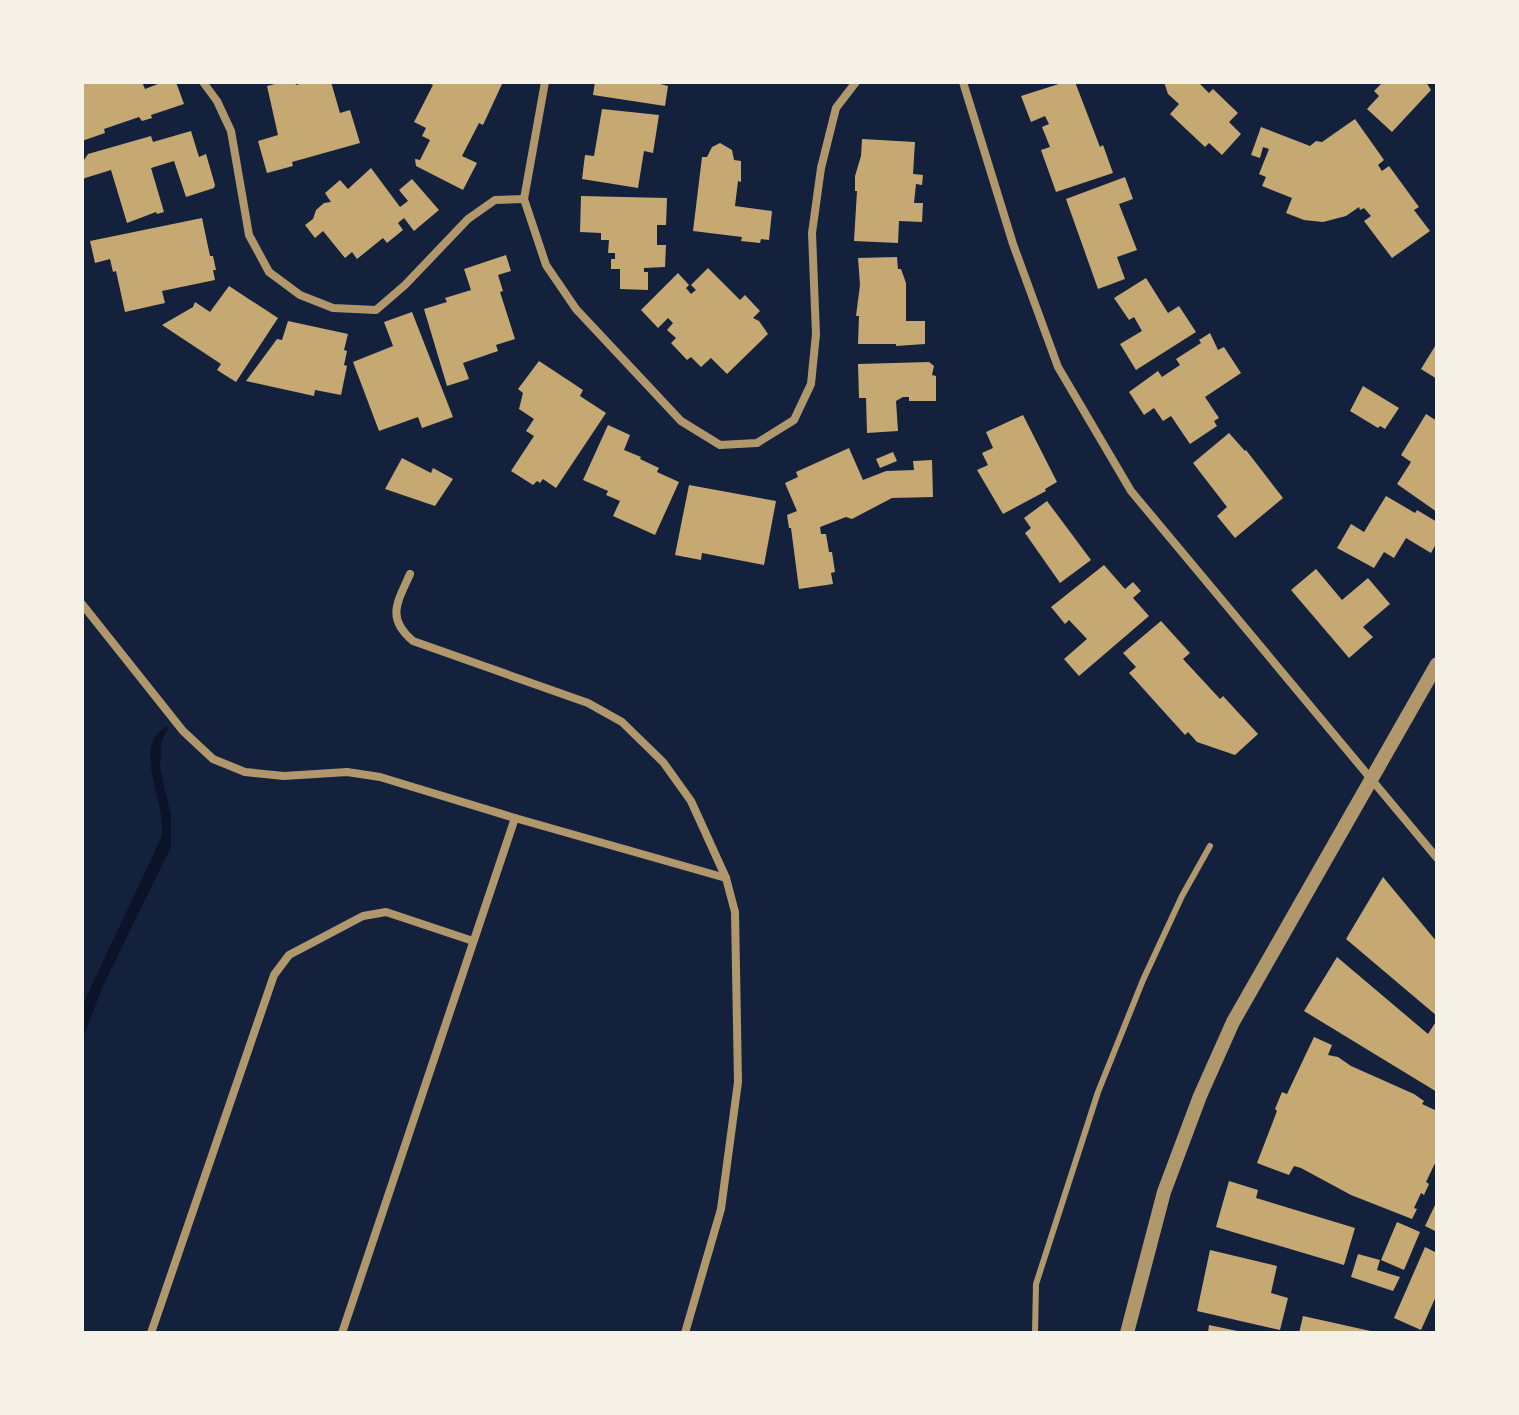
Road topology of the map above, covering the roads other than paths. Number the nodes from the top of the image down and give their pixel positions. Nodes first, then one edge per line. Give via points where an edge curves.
1 (203, 82) edge
2 (545, 82) edge
3 (856, 82) edge
4 (963, 82) edge
5 (524, 199) junction
6 (410, 574) dead end
7 (82, 604) edge
8 (1437, 664) edge
9 (1370, 779) junction
10 (515, 818) junction
11 (1210, 846) dead end
12 (1437, 858) edge
13 (726, 878) junction
14 (473, 941) junction
15 (151, 1333) edge
16 (342, 1333) edge
17 (685, 1333) edge
18 (1035, 1333) edge
19 (1127, 1333) edge

1 - 5 street via 231,131 249,235 269,272 300,295 333,308 376,310 468,219 495,200
2 - 5 street
3 - 5 street via 836,108 821,168 812,233 816,334 811,384 794,420 757,443 720,445 681,421 576,309 546,265
4 - 9 street via 1013,244 1066,381 1131,491
6 - 13 street via 396,608 400,630 413,641 588,703 622,722 663,762 691,801
7 - 10 street via 183,731 213,759 245,772 380,777
8 - 9 street
9 - 12 street
9 - 19 street via 1253,985 1205,1083 1164,1192
10 - 13 street
10 - 14 street
11 - 18 lane via 1143,980 1098,1092 1036,1284
13 - 17 street via 735,912 738,1082 721,1209
14 - 15 street via 386,912 363,916 289,955 274,975
14 - 16 street

